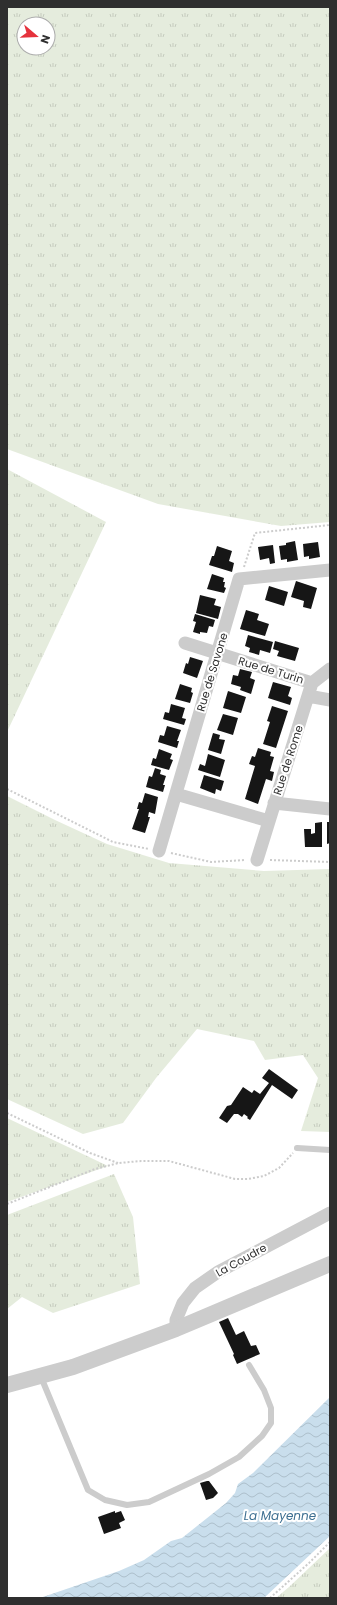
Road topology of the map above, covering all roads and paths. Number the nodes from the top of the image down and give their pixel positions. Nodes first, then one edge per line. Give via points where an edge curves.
1 (330, 525) edge
2 (330, 570) edge
3 (240, 579) junction
4 (185, 643) dead end
5 (218, 653) junction
6 (330, 669) edge
7 (312, 683) junction
8 (308, 696) junction
9 (330, 700) edge
10 (176, 794) junction
11 (274, 803) junction
12 (330, 809) edge
13 (268, 821) junction
14 (159, 851) dead end
15 (256, 860) dead end
16 (7, 1112) edge
17 (298, 1148) joint
18 (330, 1150) edge
19 (119, 1163) junction
20 (7, 1204) edge
21 (330, 1212) edge
22 (330, 1264) edge
23 (176, 1329) junction
24 (249, 1365) dead end
25 (41, 1376) junction
26 (7, 1385) edge
27 (330, 1542) edge
28 (270, 1598) edge

1 - 3 path via 255,533
2 - 3 street
3 - 5 street, Rue de Savone
4 - 5 street, Rue de Turin
5 - 7 street, Rue de Turin
5 - 10 street, Rue de Savone
6 - 7 street
7 - 8 street, Rue de Rome
8 - 9 street, Rue de Turin
8 - 11 street, Rue de Rome
10 - 13 street
10 - 14 street, Rue de Savone
11 - 12 street
11 - 13 street, Rue de Rome
13 - 15 street, Rue de Rome
16 - 19 path via 90,1153
17 - 18 lane
17 - 19 path via 279,1168 264,1176 248,1179 234,1179 169,1161
19 - 20 path via 95,1169
21 - 23 street, La Coudre via 218,1272 195,1288 183,1303 176,1320
22 - 23 street
23 - 25 street via 74,1367
24 - 25 lane via 271,1408 271,1423 262,1436 239,1457 209,1474 149,1502 126,1505 105,1500 88,1490
25 - 26 street
27 - 28 path

